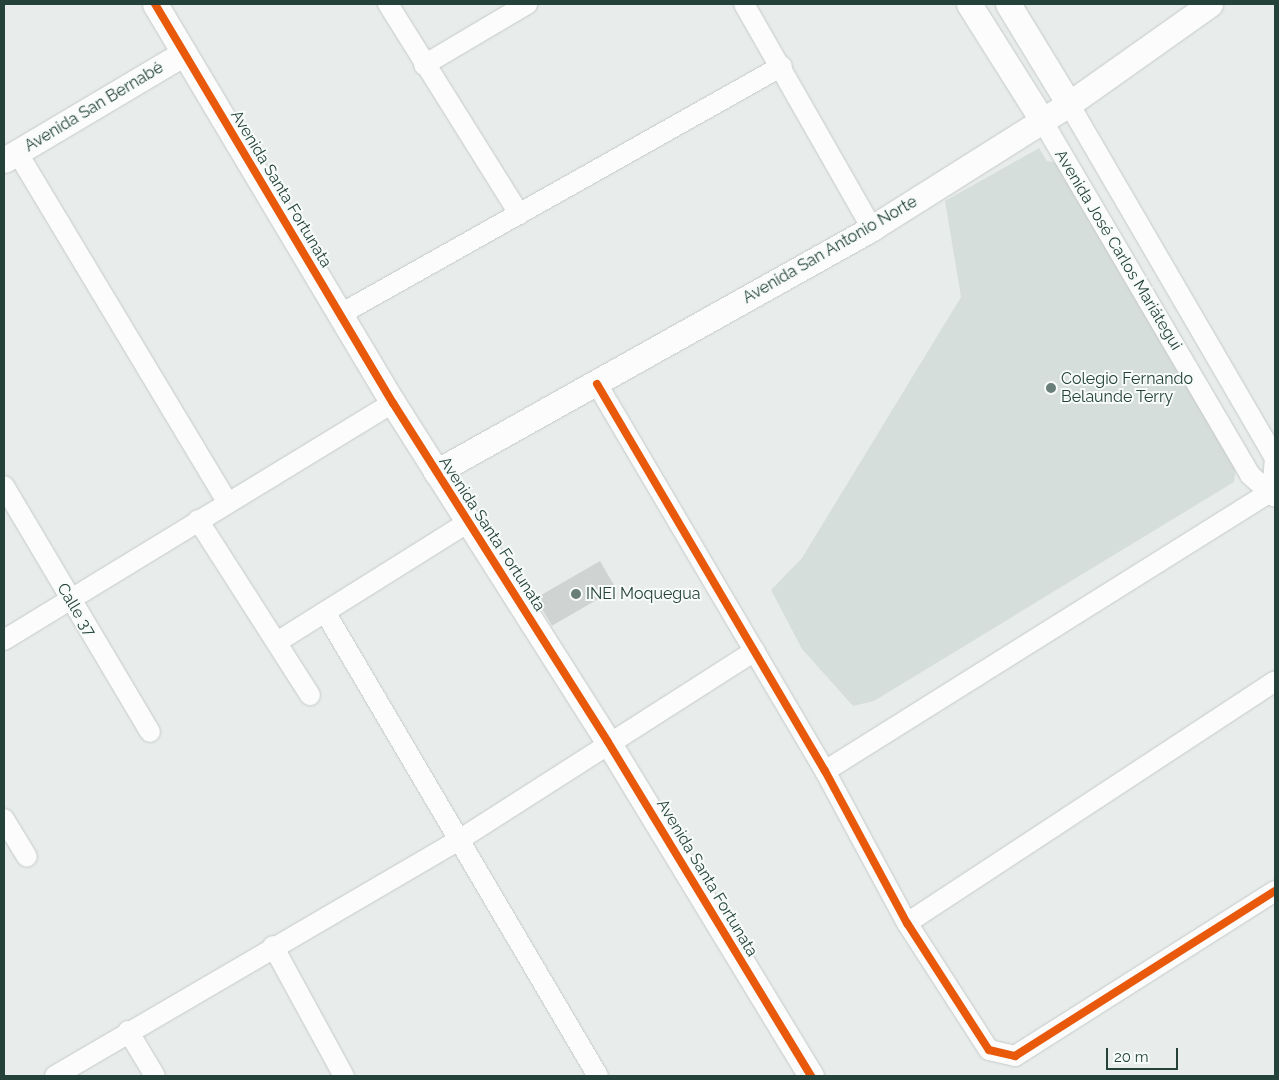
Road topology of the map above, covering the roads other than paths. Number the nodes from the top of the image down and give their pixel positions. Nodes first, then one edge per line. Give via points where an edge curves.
1 (154, 4) edge
2 (388, 4) edge
3 (527, 4) edge
4 (744, 4) edge
5 (969, 4) edge
6 (1008, 4) edge
7 (1210, 4) edge
8 (184, 54) junction
9 (424, 66) junction
10 (782, 66) junction
11 (1069, 104) junction
12 (1042, 120) junction
13 (10, 156) edge
14 (519, 214) junction
15 (872, 228) junction
16 (339, 315) junction
17 (596, 384) junction
18 (393, 403) junction
19 (436, 472) junction
20 (4, 486) edge
21 (1274, 492) edge
22 (226, 502) junction
23 (198, 520) junction
24 (468, 522) junction
25 (69, 599) junction
26 (325, 612) junction
27 (4, 640) edge
28 (277, 642) junction
29 (755, 651) junction
30 (1275, 681) edge
31 (310, 695) dead end
32 (150, 732) dead end
33 (608, 742) junction
34 (825, 771) junction
35 (4, 819) edge
36 (459, 840) junction
37 (27, 857) dead end
38 (1275, 891) edge
39 (907, 923) junction
40 (272, 946) junction
41 (128, 1031) junction
42 (55, 1076) edge
43 (155, 1076) edge
44 (344, 1076) edge
45 (598, 1076) edge
46 (811, 1076) edge

1 - 8 street, Avenida Santa Fortunata
2 - 9 street
3 - 9 street
4 - 10 street
5 - 12 street, Avenida José Carlos Mariátegui
6 - 11 street, Avenida José Carlos Mariátegui
7 - 11 street, Avenida San Antonio Norte
8 - 13 street, Avenida San Bernabé
8 - 16 street, Avenida Santa Fortunata
9 - 14 street
10 - 14 street
10 - 15 street
11 - 12 street, Avenida San Antonio Norte
11 - 21 street, Avenida José Carlos Mariátegui via 1275,458
12 - 15 street, Avenida San Antonio Norte
12 - 21 street, Avenida José Carlos Mariátegui via 1250,475
13 - 22 street
14 - 16 street
15 - 17 street, Avenida San Antonio Norte
16 - 18 street, Avenida Santa Fortunata
17 - 19 street, Avenida San Antonio Norte
17 - 29 street
18 - 19 street, Avenida Santa Fortunata
18 - 22 street
19 - 24 street, Avenida Santa Fortunata
20 - 25 street, Calle 37
21 - 34 street
22 - 23 street
23 - 25 street
23 - 28 street
24 - 26 street
24 - 33 street, Avenida Santa Fortunata
25 - 27 street
25 - 32 street, Calle 37
26 - 28 street
26 - 36 street
28 - 31 street
29 - 33 street
29 - 34 street
30 - 39 street
33 - 36 street
33 - 46 street, Avenida Santa Fortunata
34 - 39 street
35 - 37 street
36 - 40 street
36 - 45 street
38 - 39 street via 1015,1056 989,1050
40 - 41 street
40 - 44 street
41 - 42 street
41 - 43 street

